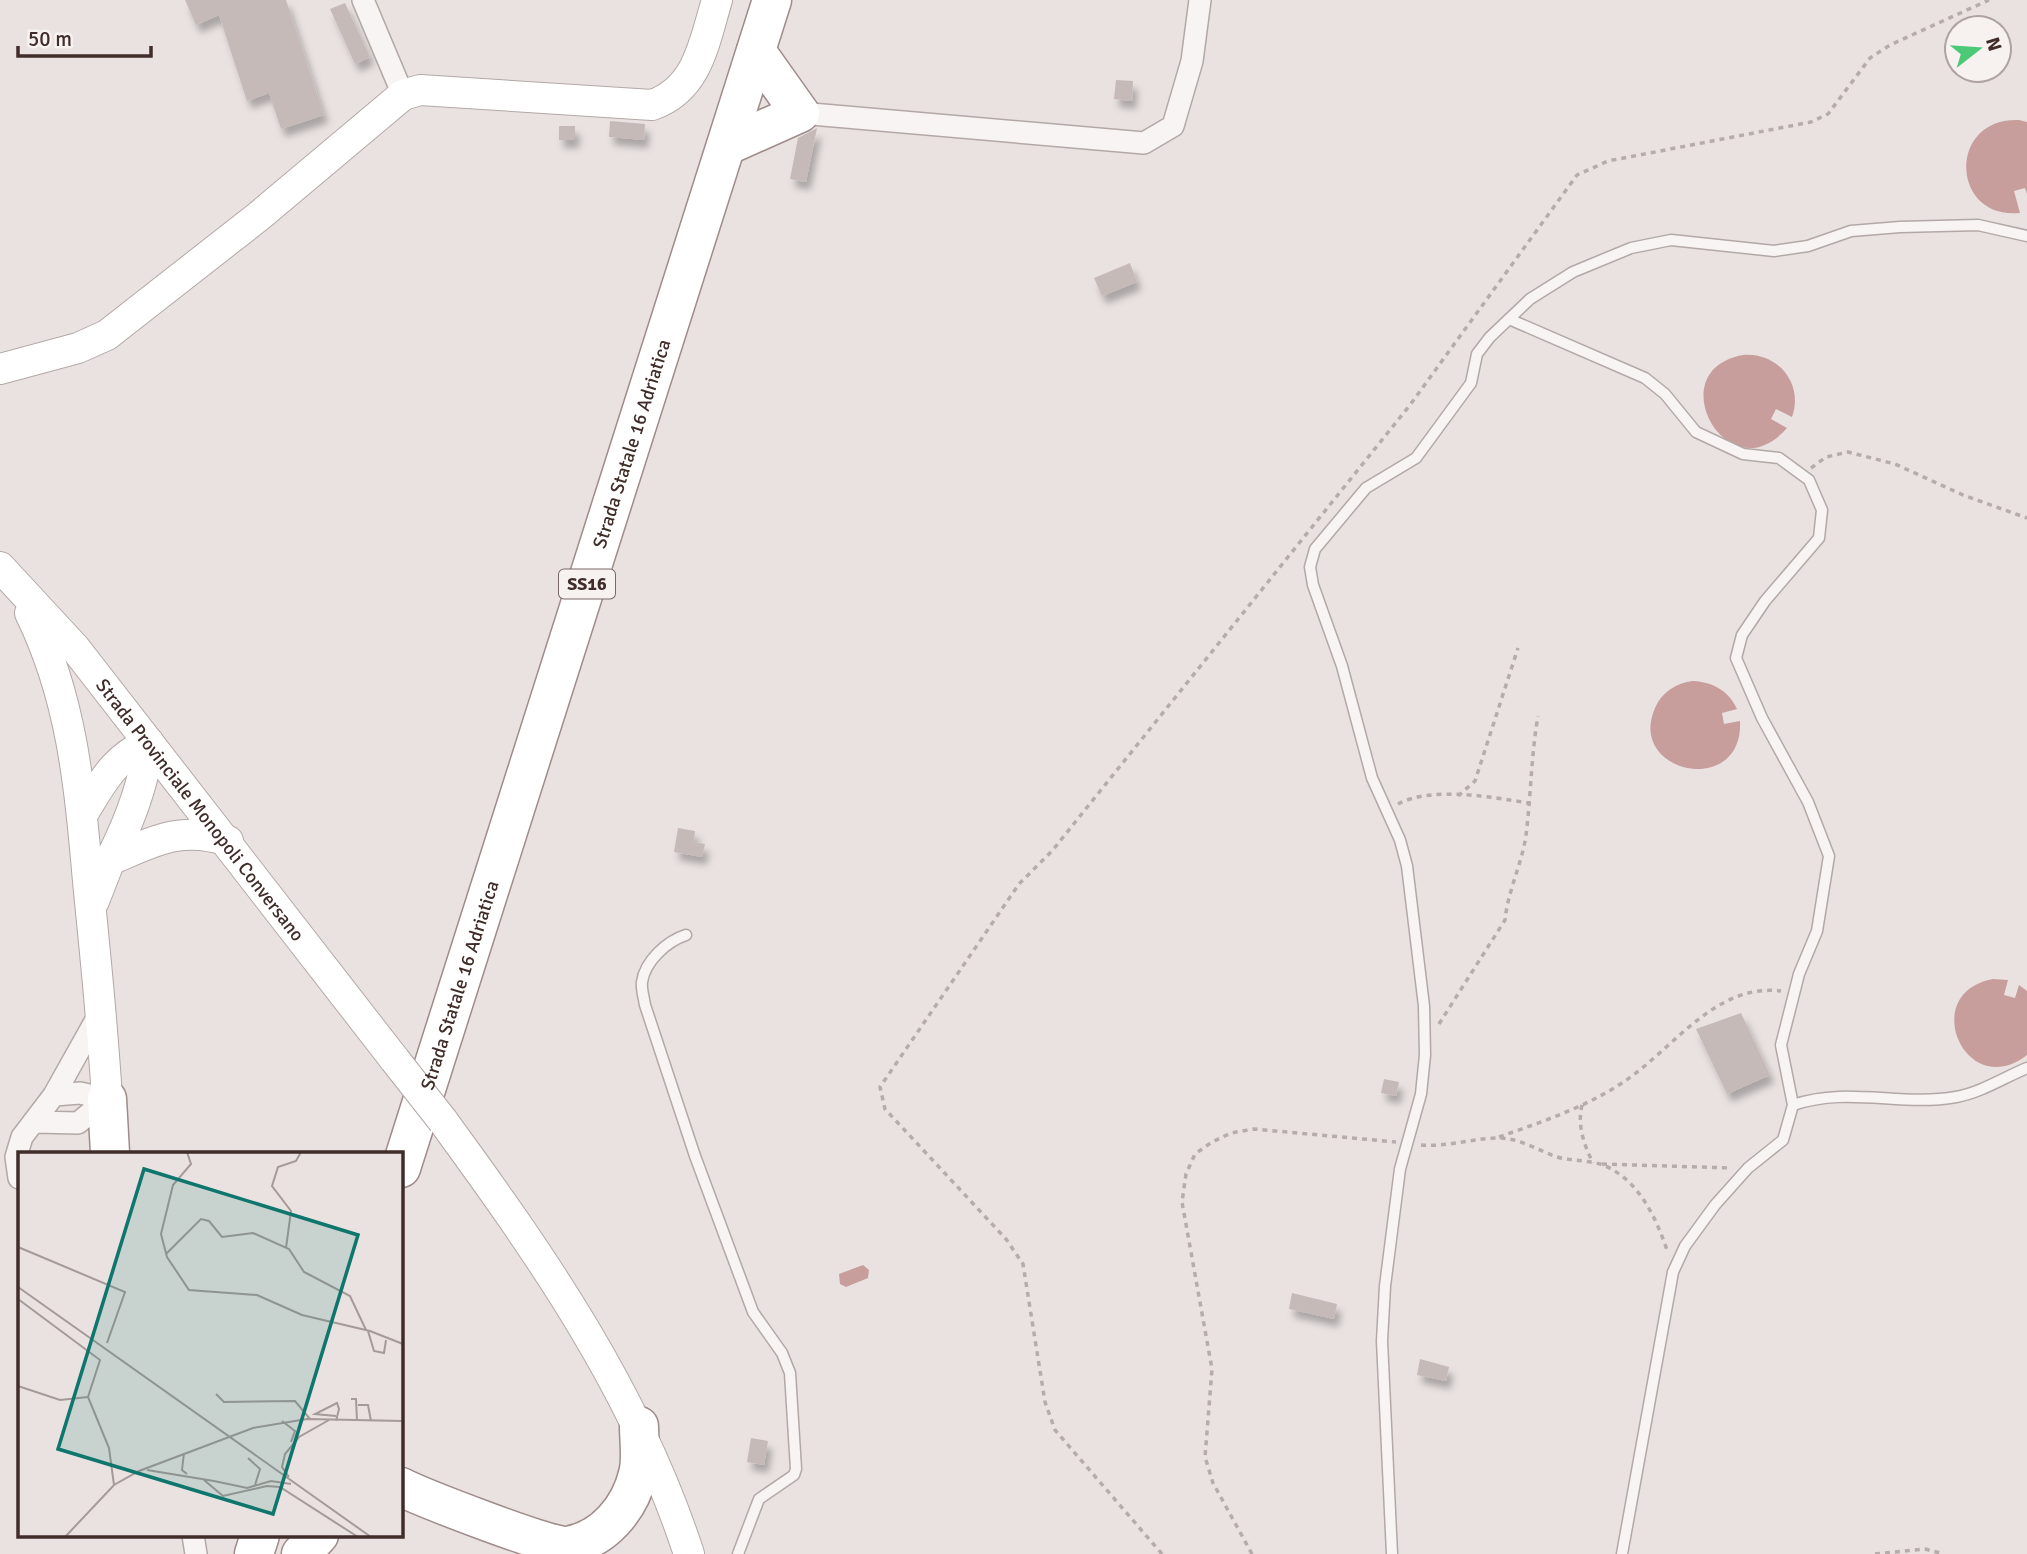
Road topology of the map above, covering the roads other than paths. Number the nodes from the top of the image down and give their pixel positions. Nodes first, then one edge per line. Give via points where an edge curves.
1 (363, 0) edge
2 (717, 0) edge
3 (749, 0) edge
4 (772, 0) edge
5 (1200, 0) edge
6 (756, 51) junction
7 (404, 95) junction
8 (800, 113) junction
9 (726, 146) junction
10 (2027, 236) edge
11 (1509, 319) junction
12 (0, 369) edge
13 (7, 574) edge
14 (149, 743) junction
15 (82, 815) junction
16 (228, 841) junction
17 (110, 860) junction
18 (91, 911) junction
19 (686, 935) dead end
20 (102, 1011) junction
21 (2027, 1068) edge
22 (107, 1099) junction
23 (1793, 1105) junction
24 (66, 1109) junction
25 (35, 1122) junction
26 (107, 1152) edge
27 (108, 1152) edge
28 (381, 1152) edge
29 (402, 1165) edge
30 (18, 1171) edge
31 (639, 1426) junction
32 (402, 1488) edge
33 (402, 1512) edge
34 (193, 1536) edge
35 (232, 1536) edge
36 (260, 1536) edge
37 (284, 1536) edge
38 (318, 1536) edge
39 (564, 1552) edge
40 (196, 1554) edge
41 (233, 1554) edge
42 (254, 1554) edge
43 (278, 1554) edge
44 (301, 1554) edge
45 (689, 1554) edge
46 (738, 1554) edge
47 (1392, 1554) edge
48 (1622, 1554) edge

1 - 7 street
2 - 7 main road via 687,83 672,98 652,105 420,90
3 - 28 highway, Strada Statale 16 Adriatica / SS16
4 - 6 highway, Strada Statale 16 Adriatica / SS16
5 - 8 street via 1192,61 1173,126 1144,143
6 - 8 highway
6 - 9 highway, Strada Statale 16 Adriatica / SS16
7 - 12 main road via 107,335 78,348
8 - 9 highway
9 - 29 highway, Strada Statale 16 Adriatica / SS16
10 - 11 lane via 1978,225 1900,227 1851,231 1808,246 1774,251 1671,240 1631,248 1573,272 1530,299
11 - 23 lane via 1645,378 1665,394 1696,432 1743,454 1779,458 1809,480 1822,510 1819,538 1765,601 1742,635 1736,658 1762,718 1808,802 1829,856 1817,931 1793,993 1781,1045
11 - 47 lane via 1477,354 1471,383 1416,458 1366,488 1315,549 1310,567 1372,778 1407,866 1424,1006 1421,1094 1400,1168 1385,1286 1382,1341
13 - 14 main road, Strada Provinciale Monopoli Conversano via 75,648
13 - 15 main road via 49,651 71,725
14 - 15 main road via 129,752 110,770
14 - 16 main road, Strada Provinciale Monopoli Conversano
14 - 17 main road via 145,772
15 - 18 main road
16 - 17 main road via 189,833 161,838
16 - 31 main road, Strada Provinciale Monopoli Conversano, bridge via 537,1249
17 - 18 main road
18 - 20 main road
19 - 46 lane via 652,960 642,983 645,1005 753,1312 782,1353 790,1373 796,1469 759,1499
20 - 22 main road
20 - 24 street
21 - 23 lane via 1958,1097 1918,1100 1829,1095
22 - 24 street
22 - 24 street via 80,1093
22 - 27 highway
23 - 48 lane via 1783,1140 1715,1205 1673,1272
24 - 25 street
24 - 25 street
24 - 26 highway
25 - 30 street via 22,1137 16,1157
31 - 39 highway via 639,1472 623,1511 598,1534
31 - 45 main road, Strada Provinciale Monopoli Conversano
32 - 39 highway
33 - 39 highway
34 - 40 street
35 - 41 highway
36 - 42 highway
37 - 43 highway
38 - 44 highway

